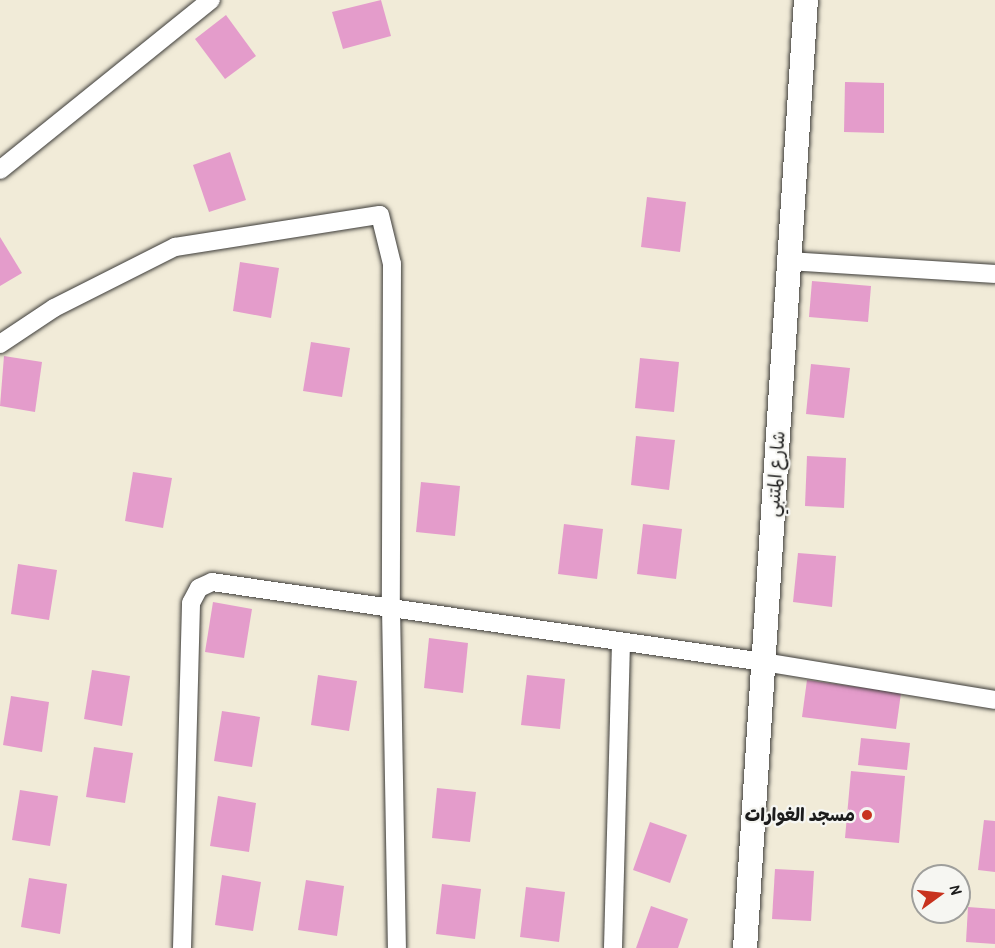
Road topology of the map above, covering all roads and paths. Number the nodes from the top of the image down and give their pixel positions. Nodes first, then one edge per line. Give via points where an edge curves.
1 (211, 0) edge
2 (806, 0) edge
3 (0, 170) edge
4 (789, 261) junction
5 (995, 274) edge
6 (0, 344) edge
7 (392, 608) junction
8 (621, 643) junction
9 (764, 662) junction
10 (995, 700) edge
11 (182, 948) edge
12 (398, 948) edge
13 (613, 948) edge
14 (745, 948) edge

1 - 3 street
2 - 4 street, شارع المتنبي
4 - 5 street
4 - 9 street, شارع المتنبي
6 - 7 street via 54,309 176,247 380,215 392,264
7 - 8 street
7 - 11 street via 212,582 199,588 191,603
7 - 12 street
8 - 9 street
8 - 13 street
9 - 10 street
9 - 14 street, شارع المتنبي

